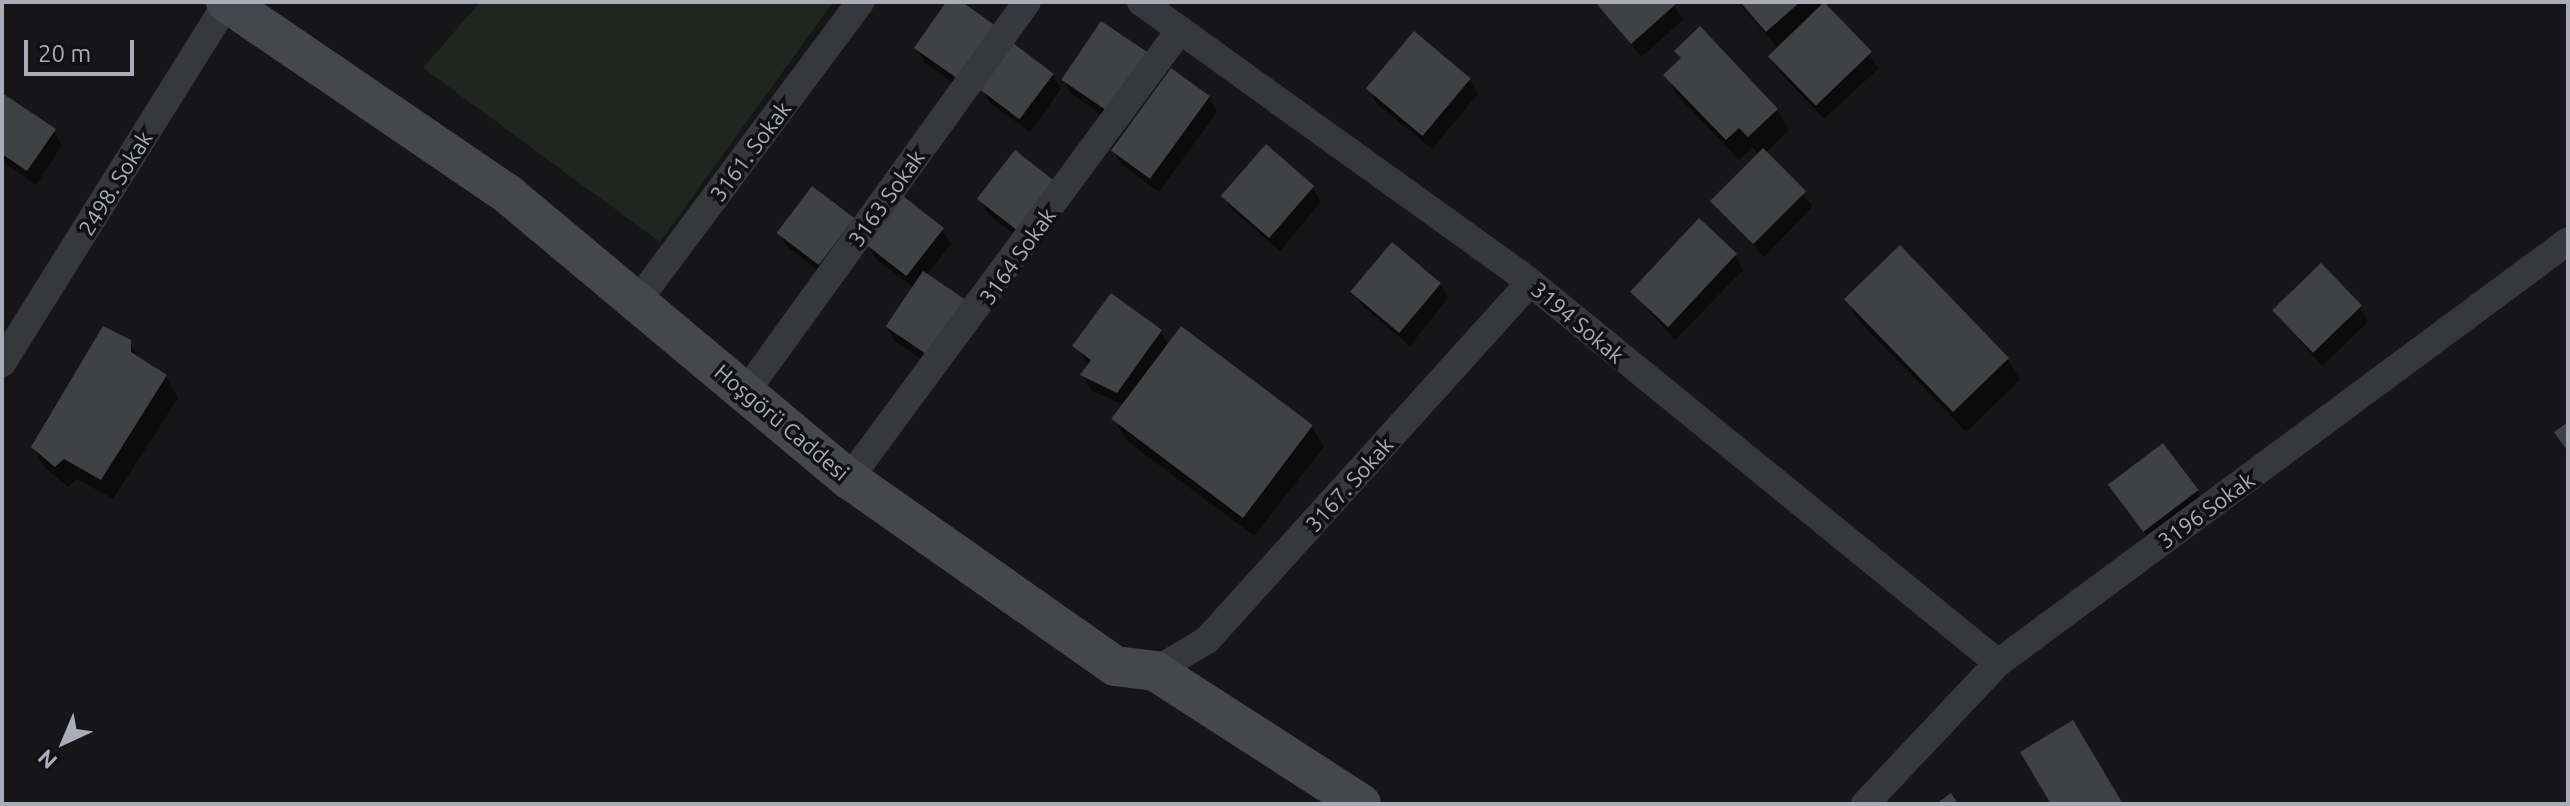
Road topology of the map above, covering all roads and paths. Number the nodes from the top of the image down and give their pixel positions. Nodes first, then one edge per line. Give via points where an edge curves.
1 (227, 2) edge
2 (860, 2) edge
3 (1027, 2) edge
4 (1141, 2) edge
5 (1180, 30) junction
6 (2568, 241) edge
7 (1530, 282) junction
8 (639, 299) junction
9 (2, 363) edge
10 (745, 393) junction
11 (849, 479) junction
12 (1998, 663) junction
13 (1155, 671) junction
14 (1361, 804) edge
15 (1865, 804) edge

1 - 8 street, Hoşgörü Caddesi via 510,196
1 - 9 street, 2498. Sokak
2 - 8 street, 3161. Sokak
3 - 10 street, 3163 Sokak
4 - 5 street, 3194 Sokak
5 - 7 street, 3194 Sokak
5 - 11 street, 3164 Sokak
6 - 12 street, 3196 Sokak
7 - 12 street, 3194 Sokak
7 - 13 street, 3167. Sokak via 1207,640
8 - 10 street, Hoşgörü Caddesi
10 - 11 street, Hoşgörü Caddesi
11 - 13 street, Hoşgörü Caddesi via 1115,666
12 - 15 street, 3196 Sokak
13 - 14 street, Hoşgörü Caddesi

